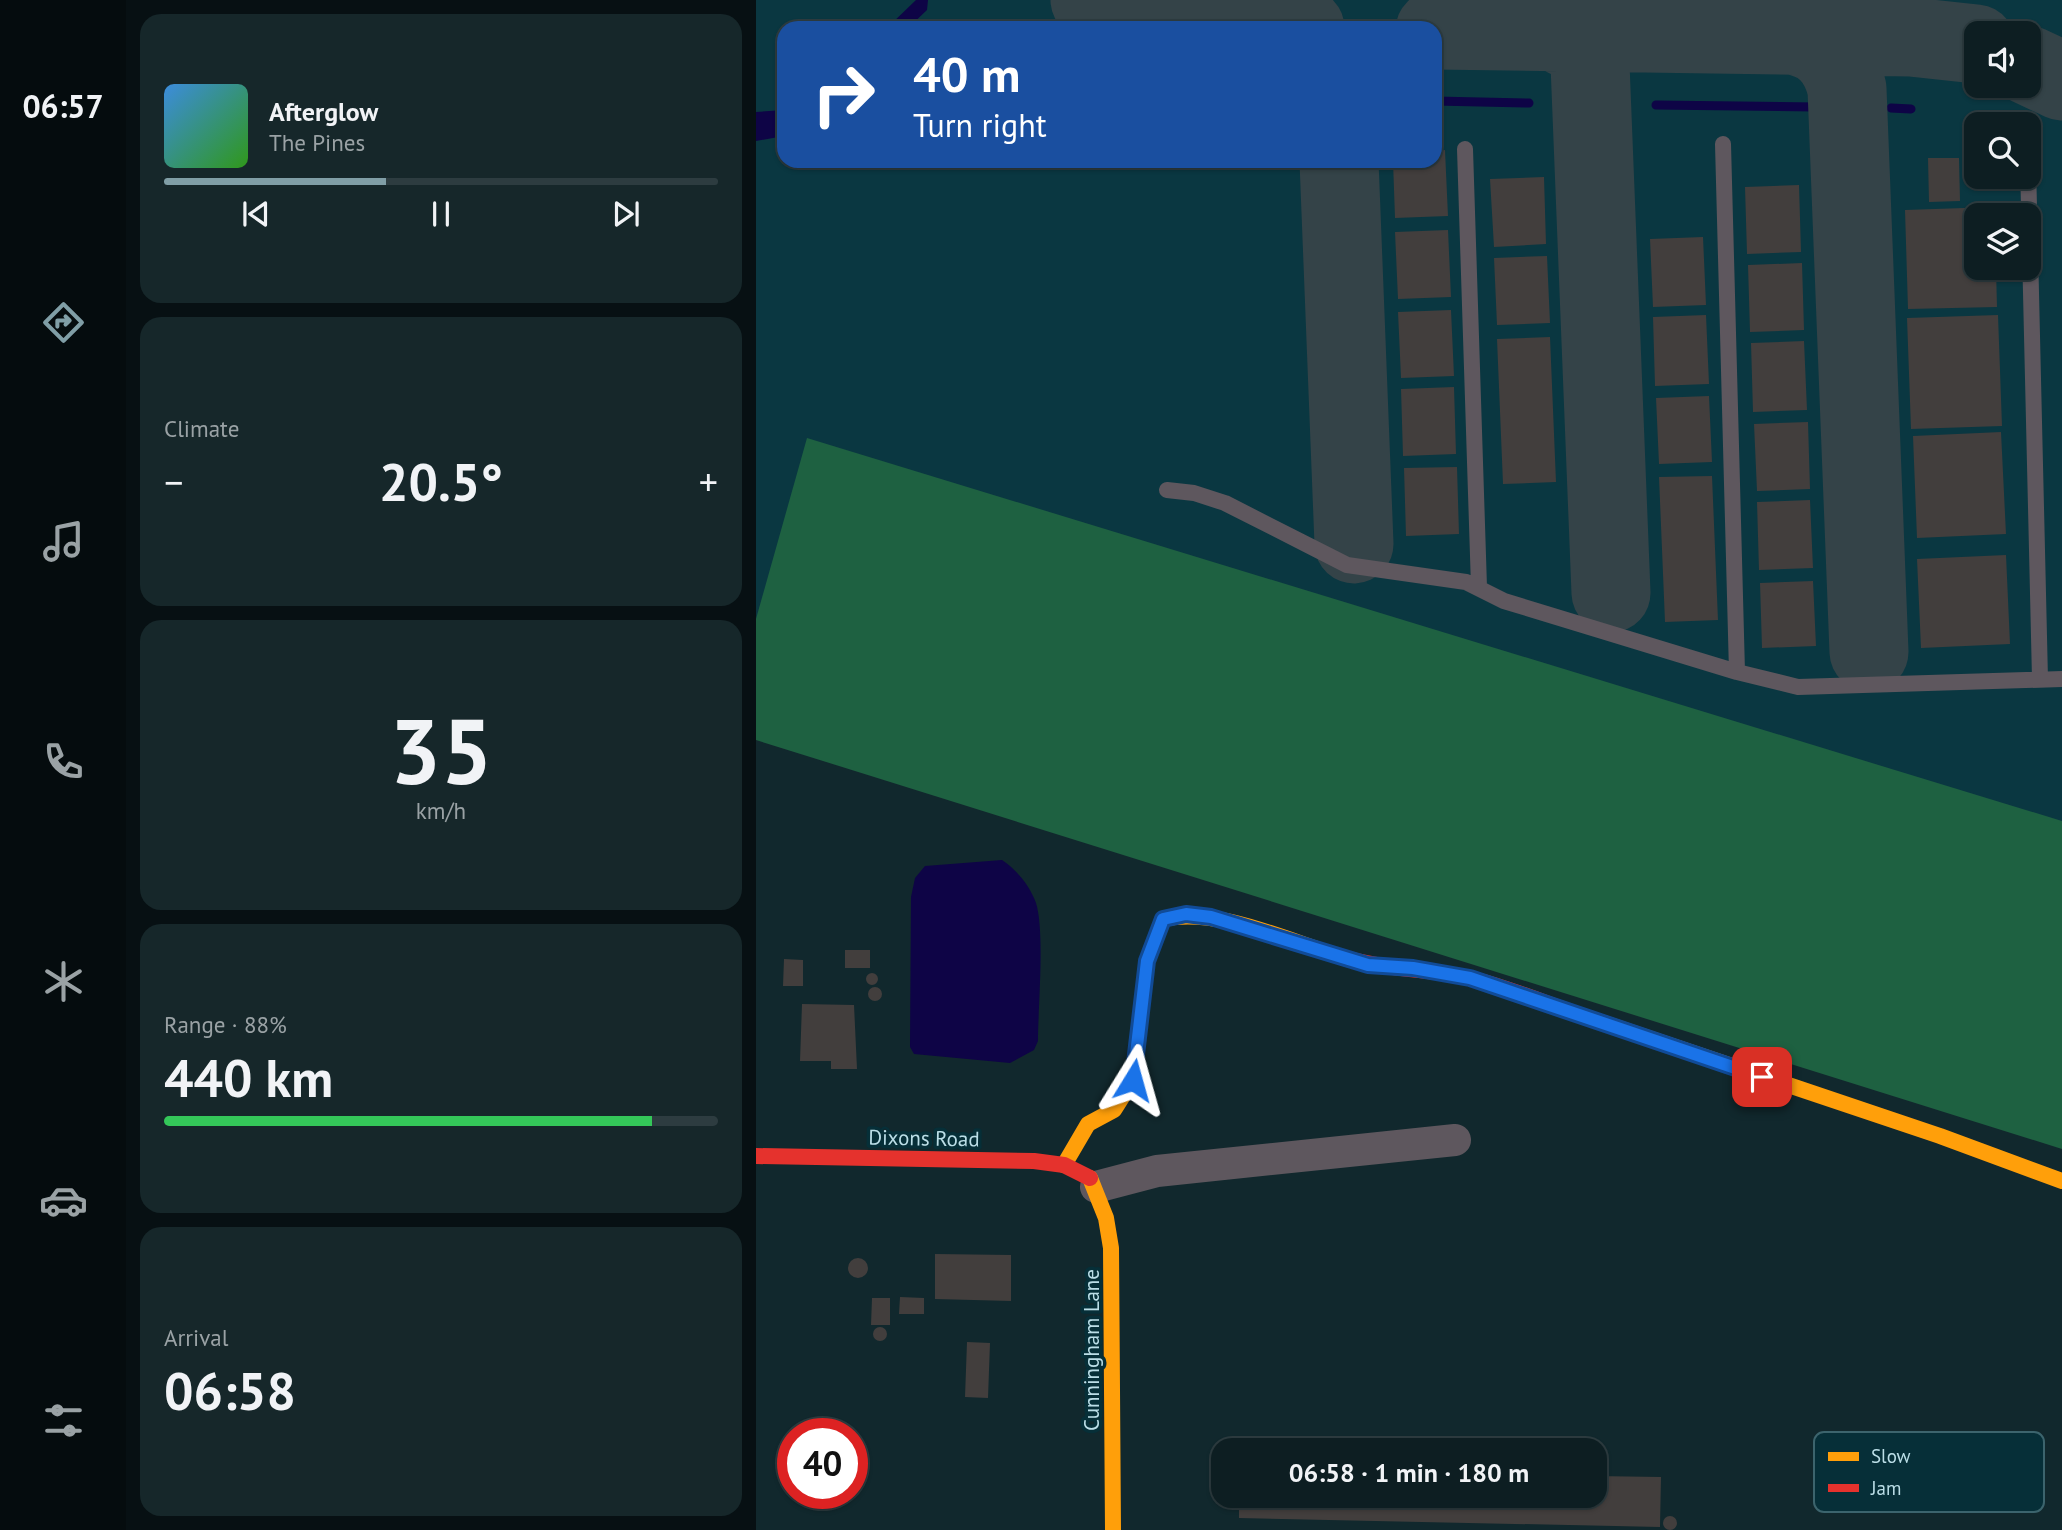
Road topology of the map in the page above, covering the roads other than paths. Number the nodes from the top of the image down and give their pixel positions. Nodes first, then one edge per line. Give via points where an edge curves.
1 (1723, 144) dead end
2 (1465, 149) dead end
3 (2029, 189) edge
4 (1167, 490) dead end
5 (1479, 587) junction
6 (1737, 672) junction
7 (2040, 679) junction
8 (2062, 679) edge
9 (1455, 1140) dead end
10 (756, 1156) edge
11 (1064, 1165) junction
12 (1092, 1181) junction
13 (2062, 1181) edge
14 (1113, 1530) edge

1 - 6 lane
2 - 5 lane
3 - 7 lane
4 - 5 lane via 1225,503 1347,565 1448,578
5 - 6 lane via 1504,601
6 - 7 lane via 1798,688
7 - 8 lane
9 - 12 street
10 - 11 street, Dixons Road
11 - 12 street, Dixons Road
11 - 13 street via 1088,1124 1114,1110 1133,1080 1147,961 1163,919 1186,914 1211,917 1368,965 1470,978
12 - 14 street, Cunningham Lane via 1111,1248

